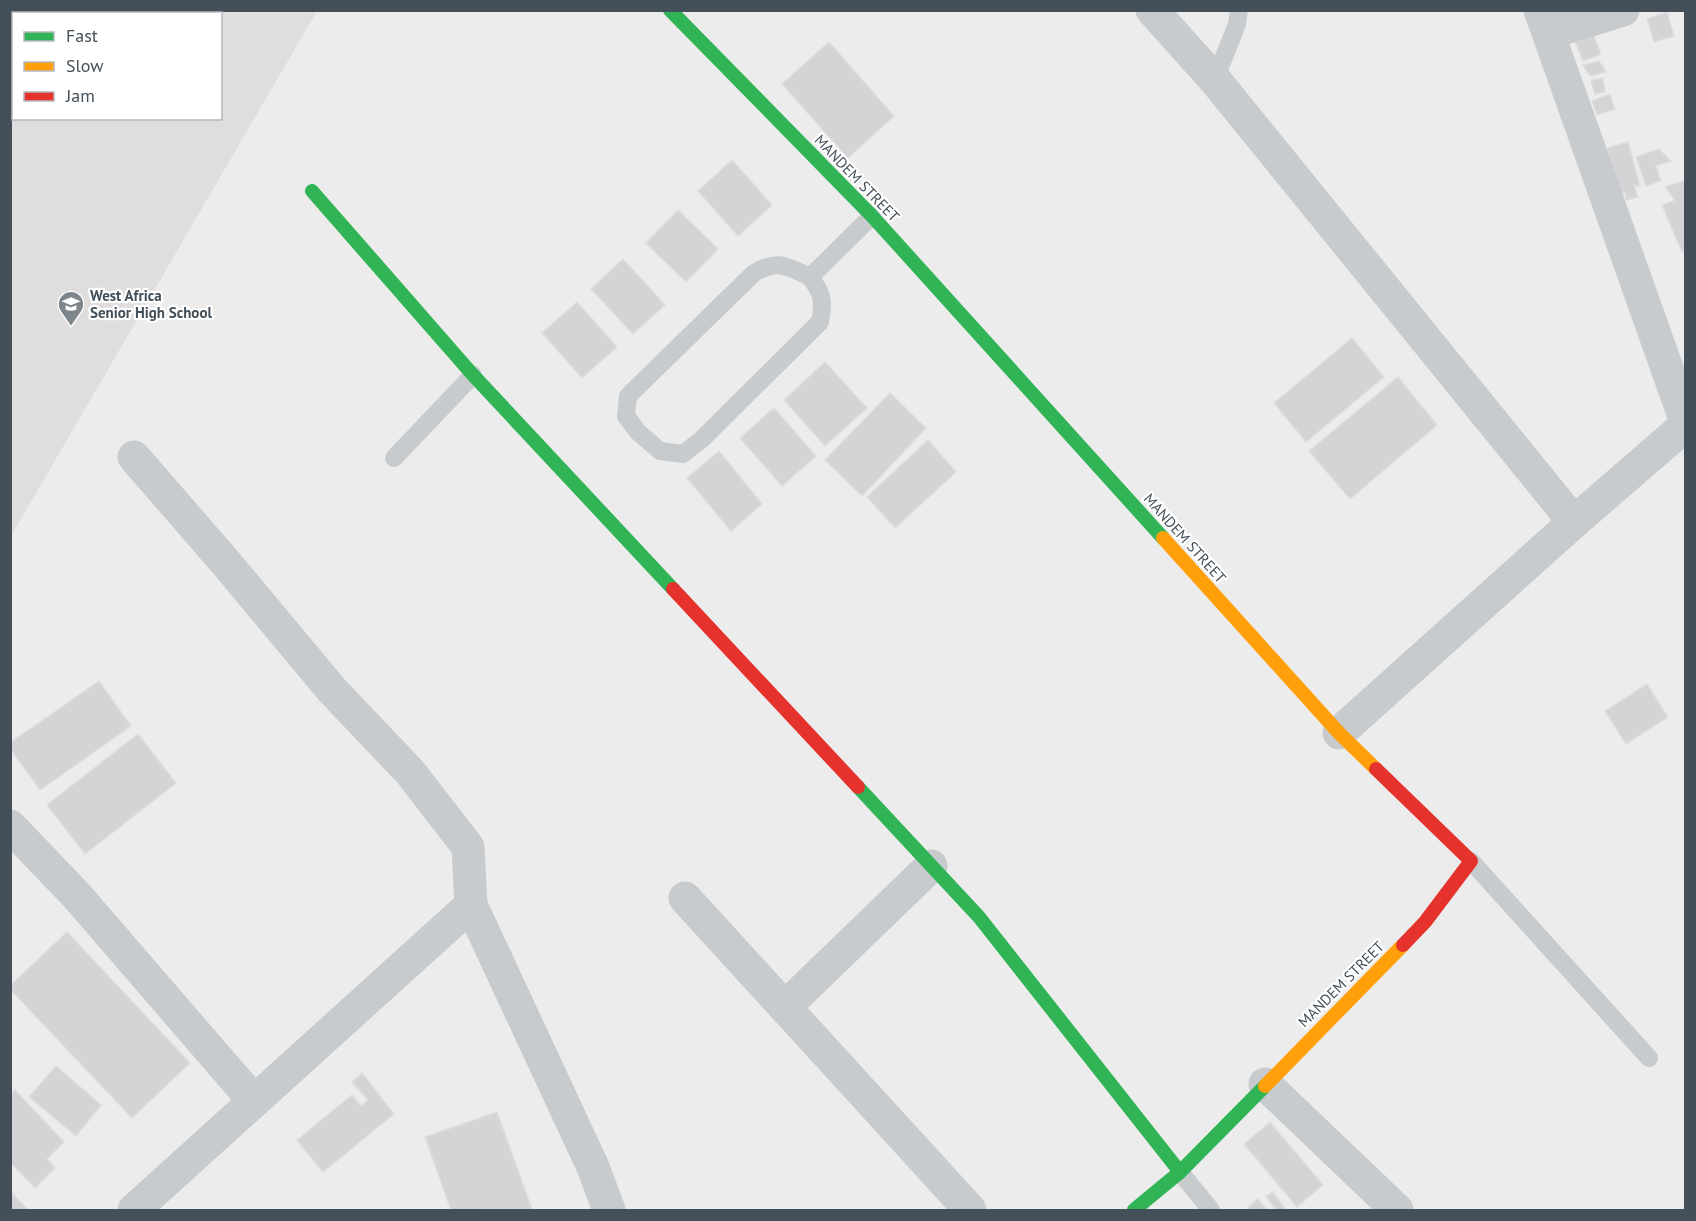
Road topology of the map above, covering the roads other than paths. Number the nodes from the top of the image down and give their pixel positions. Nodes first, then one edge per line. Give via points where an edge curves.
1 (670, 10) edge
2 (1152, 10) edge
3 (1239, 10) edge
4 (1623, 10) edge
5 (1544, 22) edge
6 (1215, 80) junction
7 (312, 191) dead end
8 (872, 216) junction
9 (810, 277) junction
10 (473, 375) junction
11 (1686, 424) edge
12 (134, 457) dead end
13 (394, 458) dead end
14 (1574, 522) junction
15 (1339, 733) junction
16 (10, 826) edge
17 (1471, 861) junction
18 (931, 866) junction
19 (685, 898) dead end
20 (471, 905) junction
21 (784, 1007) junction
22 (1649, 1058) dead end
23 (1264, 1084) junction
24 (254, 1101) junction
25 (1180, 1172) junction
26 (134, 1210) edge
27 (609, 1210) edge
28 (970, 1210) edge
29 (1134, 1210) edge
30 (1211, 1210) edge
31 (1397, 1210) edge

1 - 8 street, MANDEM STREET
2 - 6 street
3 - 6 lane
4 - 5 street
5 - 11 street
6 - 14 street
7 - 10 street
8 - 9 lane
8 - 15 street, MANDEM STREET
9 - 9 lane via 786,266 769,264 754,273 628,396 626,416 638,432 660,451 683,454 702,439 820,322 820,291
10 - 13 lane
10 - 18 street
11 - 14 street
12 - 20 street via 332,690 410,772 468,847
14 - 15 street
15 - 17 street, MANDEM STREET
16 - 24 street via 77,896
17 - 22 lane
17 - 23 street, MANDEM STREET via 1425,922
18 - 21 street
18 - 25 street via 978,917
19 - 21 street
20 - 24 street
20 - 27 street via 593,1167
21 - 28 street
23 - 25 street, MANDEM STREET
23 - 31 street
24 - 26 street
25 - 29 street, MANDEM STREET
25 - 30 lane

